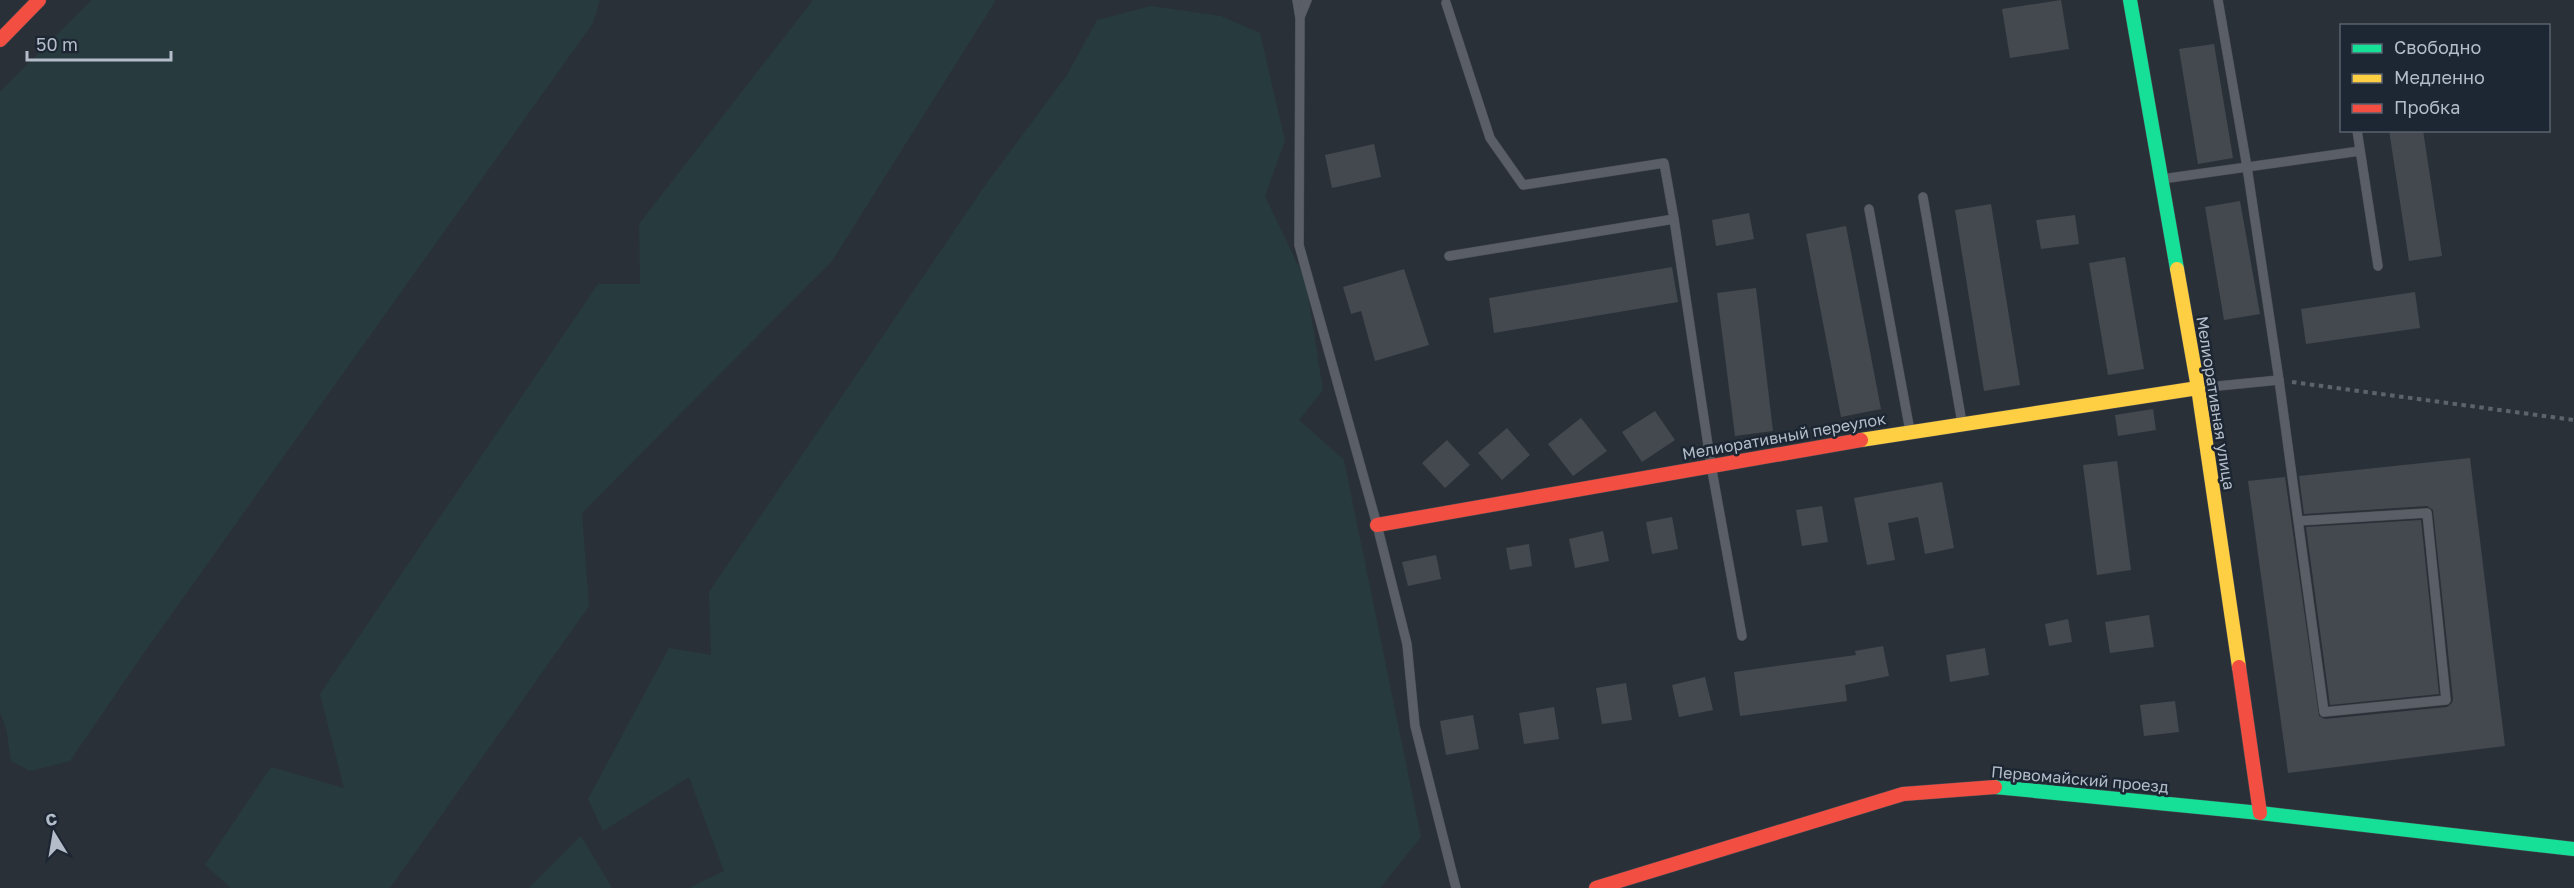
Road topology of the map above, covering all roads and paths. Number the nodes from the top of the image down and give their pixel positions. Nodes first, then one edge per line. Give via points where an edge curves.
1 (39, 0) edge
2 (1297, 0) edge
3 (1307, 0) edge
4 (2131, 0) edge
5 (2218, 0) edge
6 (1446, 3) dead end
7 (1300, 18) junction
8 (0, 40) edge
9 (2357, 132) edge
10 (2360, 151) junction
11 (2247, 167) junction
12 (2162, 179) junction
13 (1923, 197) dead end
14 (1869, 209) dead end
15 (1674, 219) junction
16 (1449, 256) dead end
17 (2378, 266) dead end
18 (2279, 380) junction
19 (2198, 388) junction
20 (2574, 420) edge
21 (1962, 423) junction
22 (1910, 431) junction
23 (1711, 465) junction
24 (2298, 521) junction
25 (1377, 525) junction
26 (1742, 636) dead end
27 (2260, 813) junction
28 (2574, 849) edge
29 (1456, 888) edge
30 (1596, 888) edge

1 - 8 street
2 - 7 lane
3 - 7 lane
4 - 12 street, Мелиоративная улица
5 - 11 lane
6 - 15 lane via 1490,138 1523,185 1664,163
7 - 25 lane via 1299,245
9 - 10 lane
10 - 11 lane
10 - 17 lane
11 - 12 lane
11 - 18 lane
12 - 19 street, Мелиоративная улица
13 - 21 lane
14 - 22 lane
15 - 16 lane
15 - 23 lane
18 - 19 lane
18 - 20 path
18 - 24 lane
19 - 21 street, Мелиоративный переулок
19 - 27 street, Мелиоративная улица
21 - 22 street, Мелиоративный переулок
22 - 23 street, Мелиоративный переулок
23 - 25 street, Мелиоративный переулок
23 - 26 lane
24 - 24 lane via 2324,712 2446,700 2427,513
25 - 29 lane via 1407,644 1415,726
27 - 28 street, Первомайский проезд
27 - 30 street, Первомайский проезд via 2005,786 1903,794

